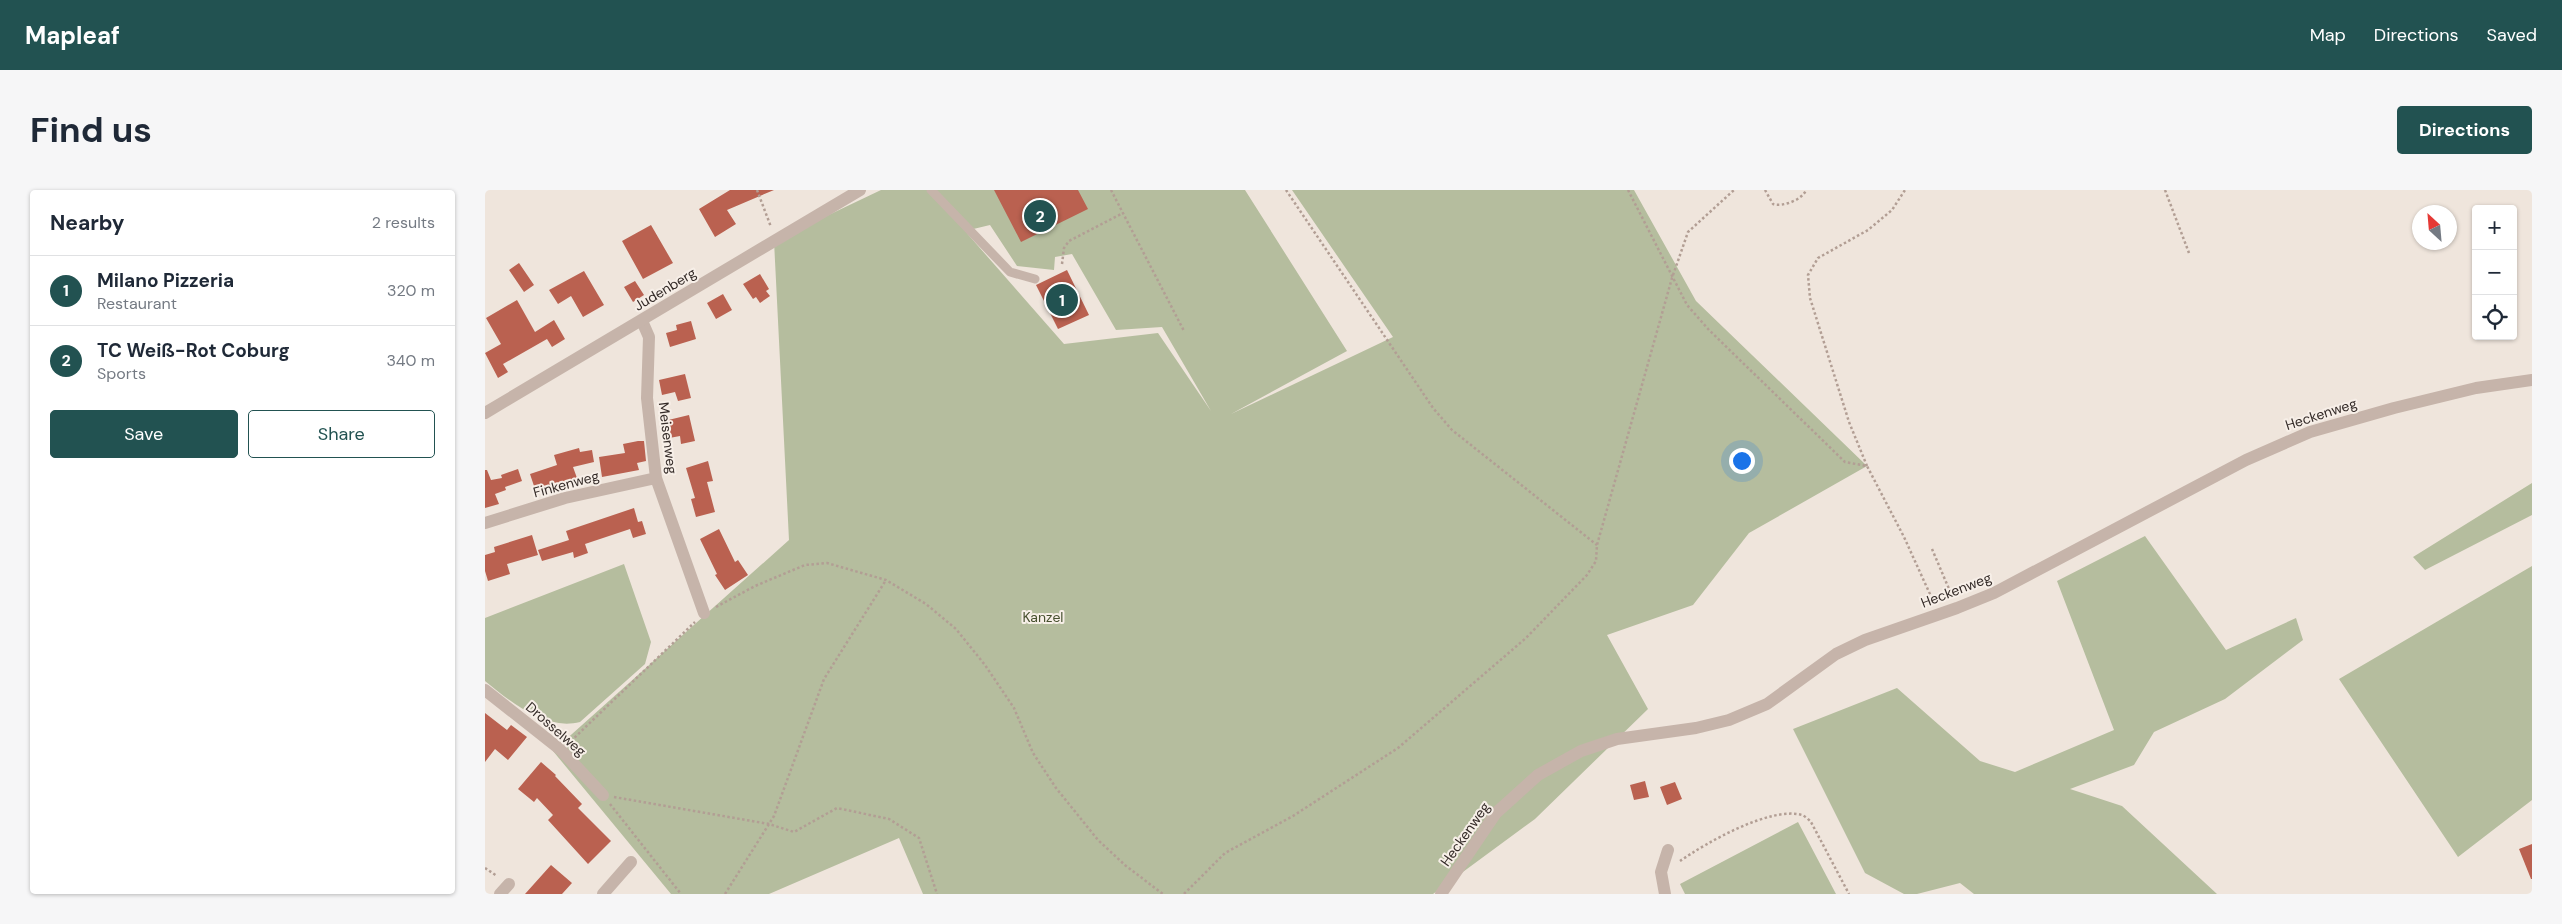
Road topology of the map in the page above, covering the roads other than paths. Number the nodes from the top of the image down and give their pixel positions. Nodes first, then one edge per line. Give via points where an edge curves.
1 (860, 190) edge
2 (931, 190) edge
3 (1035, 279) dead end
4 (642, 321) junction
5 (2532, 380) edge
6 (485, 413) edge
7 (656, 478) junction
8 (485, 523) edge
9 (704, 613) road end
10 (485, 690) edge
11 (603, 795) road end
12 (1668, 850) dead end
13 (631, 862) dead end
14 (509, 884) dead end
15 (500, 894) edge
16 (603, 894) edge
17 (1441, 894) edge
18 (1665, 894) edge

1 - 4 street, Judenberg
2 - 3 lane via 1010,272
4 - 6 street, Judenberg
4 - 7 street, Meisenweg via 649,337 647,398
5 - 17 street, Heckenweg via 2467,390 2309,432 2246,460 1994,593 1865,640 1836,654 1767,704 1729,720 1617,739 1572,756 1523,786 1496,813
7 - 8 street, Finkenweg via 565,498
7 - 9 street, Meisenweg
10 - 11 street, Drosselweg via 561,750
12 - 18 street via 1661,872
13 - 16 street
14 - 15 street

